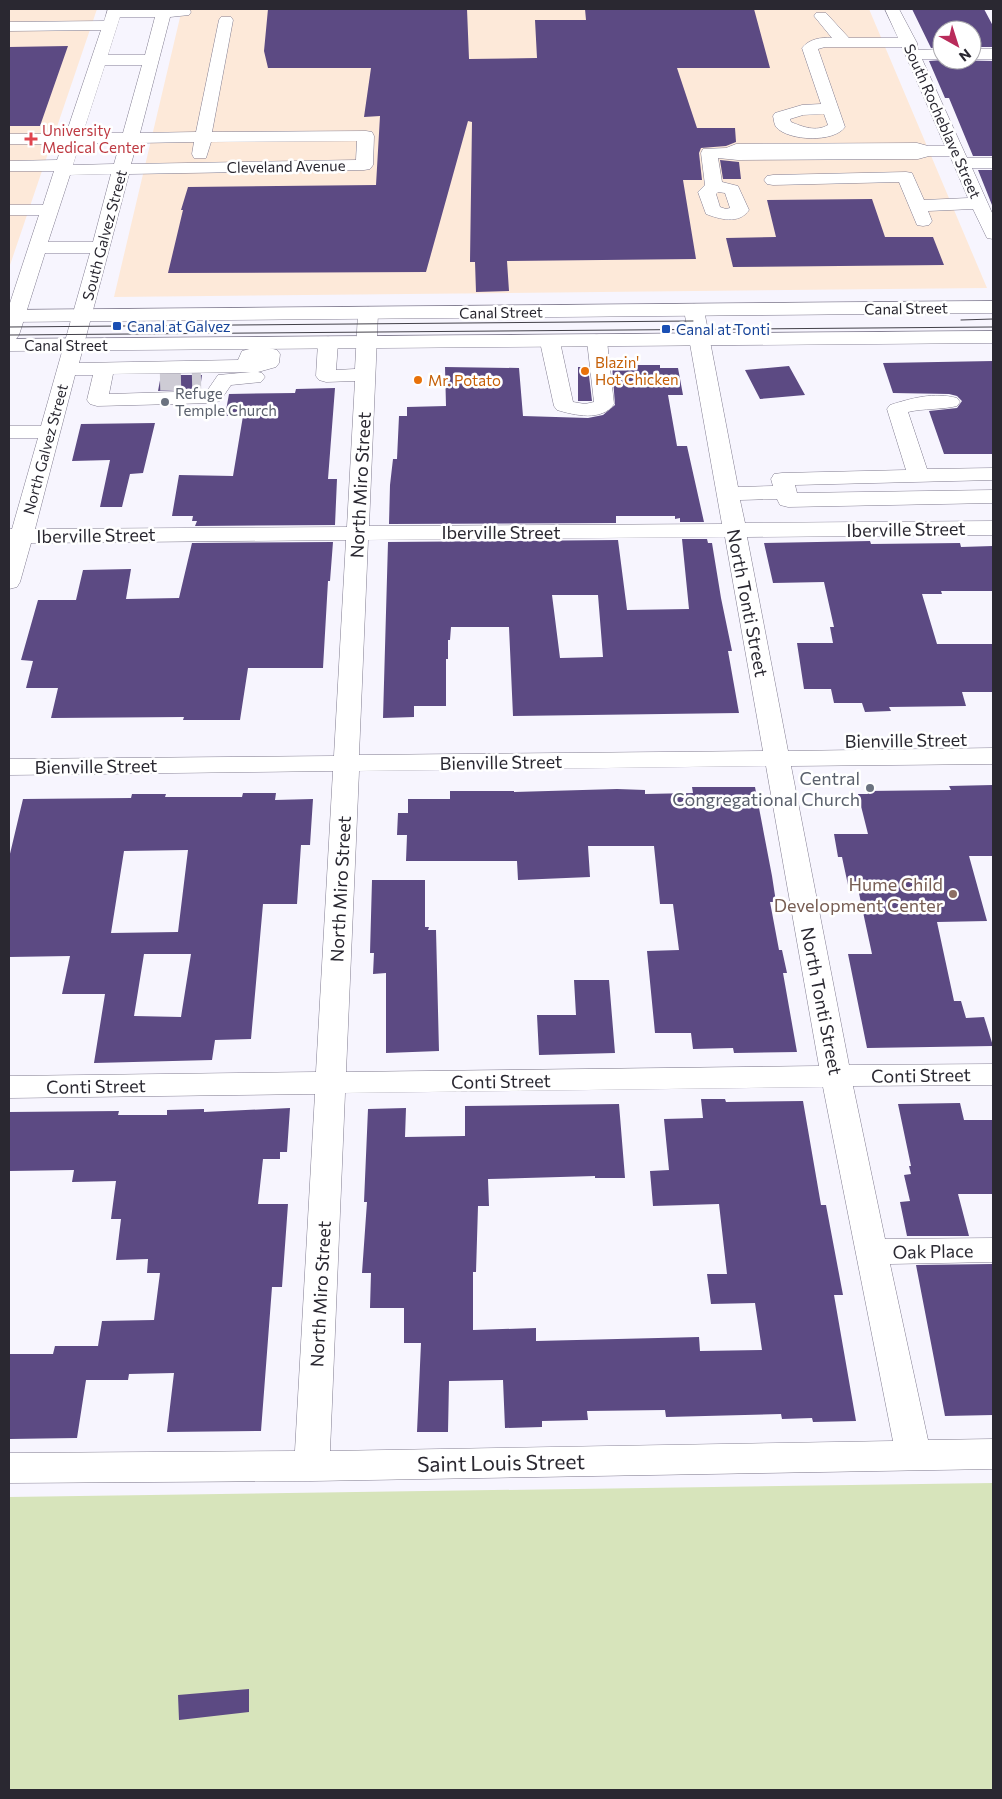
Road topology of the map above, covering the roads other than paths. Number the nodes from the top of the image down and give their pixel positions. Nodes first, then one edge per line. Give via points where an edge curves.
1 (892, 9) edge
2 (165, 10) edge
3 (184, 12) dead end
4 (113, 15) edge
5 (821, 16) dead end
6 (226, 20) dead end
7 (9, 26) edge
8 (845, 42) junction
9 (911, 49) junction
10 (932, 52) edge
11 (97, 60) junction
12 (151, 60) junction
13 (830, 109) dead end
14 (204, 137) junction
15 (72, 138) junction
16 (130, 138) junction
17 (9, 139) edge
18 (959, 157) junction
19 (993, 162) edge
20 (9, 166) edge
21 (63, 167) junction
22 (196, 168) junction
23 (122, 170) junction
24 (774, 180) dead end
25 (714, 187) dead end
26 (9, 210) edge
27 (49, 210) junction
28 (988, 219) edge
29 (101, 247) junction
30 (37, 248) junction
31 (993, 307) edge
32 (694, 310) junction
33 (368, 313) junction
34 (317, 314) junction
35 (12, 316) edge
36 (82, 316) junction
37 (9, 335) edge
38 (993, 337) edge
39 (699, 340) junction
40 (597, 341) junction
41 (550, 342) junction
42 (321, 343) junction
43 (366, 343) junction
44 (73, 344) junction
45 (145, 344) junction
46 (9, 345) edge
47 (261, 354) junction
48 (66, 369) junction
49 (139, 374) junction
50 (365, 375) junction
51 (201, 379) tunnel mouth
52 (225, 379) junction
53 (160, 380) tunnel mouth
54 (102, 383) junction
55 (58, 401) junction
56 (950, 402) dead end
57 (9, 432) edge
58 (50, 432) junction
59 (993, 474) edge
60 (919, 476) junction
61 (786, 492) junction
62 (728, 494) junction
63 (993, 497) edge
64 (957, 498) junction
65 (993, 528) edge
66 (970, 529) junction
67 (735, 531) junction
68 (358, 532) junction
69 (15, 536) edge
70 (9, 582) edge
71 (993, 740) edge
72 (776, 750) junction
73 (9, 751) edge
74 (346, 755) junction
75 (993, 756) edge
76 (9, 767) edge
77 (993, 1074) edge
78 (836, 1077) junction
79 (330, 1082) junction
80 (9, 1087) edge
81 (993, 1250) edge
82 (872, 1252) junction
83 (993, 1454) edge
84 (913, 1456) junction
85 (312, 1466) junction
86 (9, 1468) edge

1 - 9 street, South Rocheblave Street
2 - 3 street
2 - 4 street
2 - 12 street, South Galvez Street
4 - 7 street
4 - 11 street
5 - 8 street
6 - 14 street
8 - 9 street
8 - 13 street via 824,42 810,48
9 - 10 street
9 - 18 street, South Rocheblave Street
11 - 12 street
11 - 15 street
12 - 16 street, South Galvez Street
14 - 16 street, Cleveland Avenue
14 - 22 street
14 - 22 street, Cleveland Avenue via 366,136 364,165
15 - 16 street, Cleveland Avenue
15 - 17 street, Cleveland Avenue
15 - 21 street
16 - 23 street, South Galvez Street
18 - 19 street
18 - 25 street via 917,148 736,149 730,153 709,154
18 - 28 street, South Rocheblave Street
20 - 21 street, Cleveland Avenue
21 - 23 street, Cleveland Avenue
21 - 27 street
22 - 23 street, Cleveland Avenue
23 - 29 street, South Galvez Street
24 - 28 street via 906,177 920,214
26 - 27 street
27 - 30 street
29 - 30 street
29 - 36 street, South Galvez Street
30 - 35 street
31 - 32 street, Canal Street
32 - 33 street, Canal Street
32 - 39 street, North Tonti Street
33 - 34 street, Canal Street
33 - 43 street, North Miro Street
34 - 36 street, Canal Street
34 - 42 street
35 - 36 street, Canal Street
35 - 37 street
36 - 44 street, South Galvez Street
38 - 39 street, Canal Street
39 - 40 street, Canal Street
39 - 62 street, North Tonti Street
40 - 41 street, Canal Street
40 - 41 street via 604,404 594,409 564,406
41 - 43 street, Canal Street
42 - 43 street, Canal Street
42 - 47 street, Canal Street
42 - 50 street via 326,376
43 - 50 street, North Miro Street
44 - 45 street, Canal Street
44 - 46 street, Canal Street
44 - 48 street, North Galvez Street
45 - 47 street, Canal Street
45 - 49 street
47 - 49 street
47 - 52 street via 254,378
48 - 54 street
48 - 55 street, North Galvez Street
49 - 53 street
49 - 54 street
50 - 68 street, North Miro Street
51 - 52 street
52 - 54 street via 213,397
54 - 55 street
55 - 58 street, North Galvez Street
56 - 60 street via 922,402 896,410
57 - 58 street
58 - 69 street, North Galvez Street
59 - 60 street
60 - 61 street via 782,479
61 - 62 street
61 - 64 street via 788,500
62 - 67 street, North Tonti Street
63 - 64 street
64 - 66 street
65 - 66 street, Iberville Street
66 - 67 street, Iberville Street
67 - 68 street, Iberville Street
67 - 72 street, North Tonti Street
68 - 69 street, Iberville Street
68 - 74 street, North Miro Street
69 - 70 street, North Galvez Street
71 - 72 street, Bienville Street
72 - 74 street, Bienville Street
72 - 75 street, Bienville Street
72 - 78 street, North Tonti Street
73 - 74 street, Bienville Street
74 - 76 street, Bienville Street
74 - 79 street, North Miro Street
77 - 78 street, Conti Street
78 - 79 street, Conti Street
78 - 82 street, North Tonti Street
79 - 80 street, Conti Street
79 - 85 street, North Miro Street
81 - 82 street, Oak Place
82 - 84 street, North Tonti Street
83 - 84 street, Saint Louis Street
84 - 85 street, Saint Louis Street
85 - 86 street, Saint Louis Street

